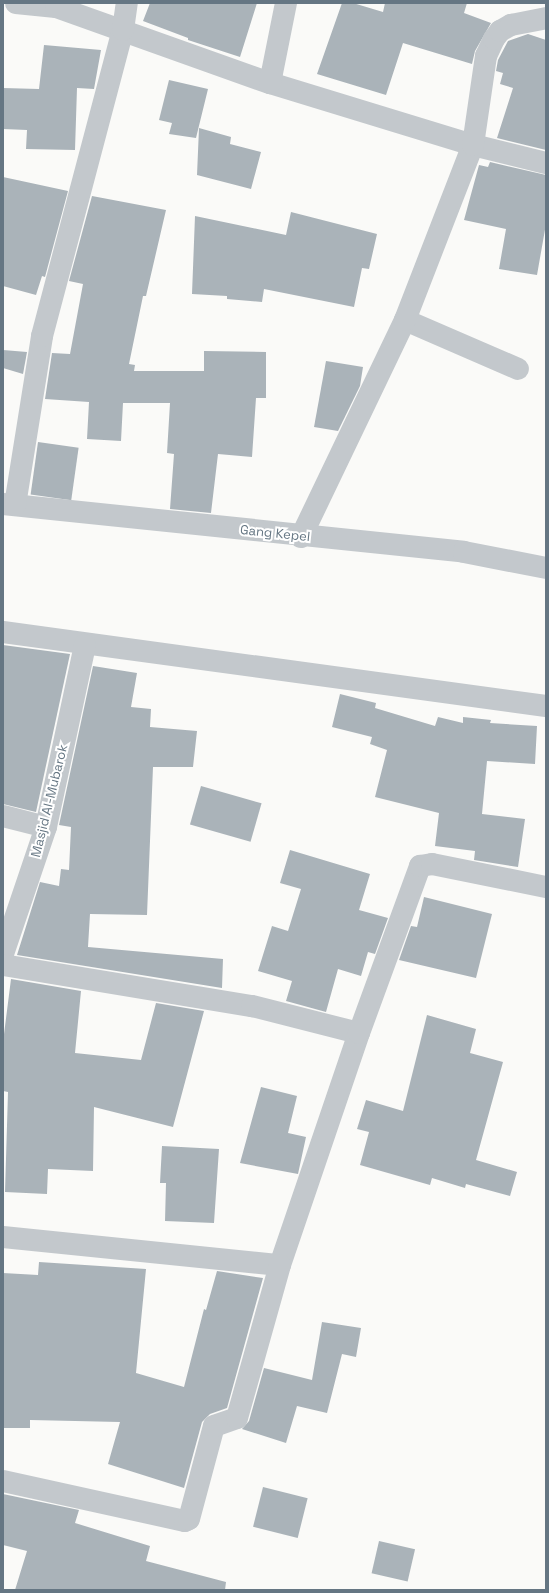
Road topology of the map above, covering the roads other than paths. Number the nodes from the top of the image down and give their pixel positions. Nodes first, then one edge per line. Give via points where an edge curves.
1 (16, 3) edge
2 (127, 3) edge
3 (286, 3) edge
4 (546, 18) edge
5 (123, 30) junction
6 (270, 83) junction
7 (473, 145) junction
8 (546, 163) edge
9 (405, 320) junction
10 (518, 369) dead end
11 (9, 504) edge
12 (301, 537) junction
13 (546, 568) edge
14 (3, 632) edge
15 (85, 645) junction
16 (546, 706) edge
17 (3, 816) edge
18 (46, 827) junction
19 (546, 887) edge
20 (3, 954) edge
21 (3, 965) edge
22 (359, 1033) junction
23 (3, 1237) edge
24 (280, 1265) junction
25 (3, 1481) edge

1 - 5 street via 56,7
2 - 5 street
3 - 6 street
4 - 7 street via 511,25 500,31 494,39 486,56
5 - 6 street
5 - 11 street via 42,336
6 - 7 street
7 - 8 street
7 - 9 street
9 - 10 street
9 - 12 street
11 - 12 street, Gang Kepel
12 - 13 street, Gang Kepel via 471,553
14 - 15 street
15 - 16 street
15 - 18 street, Masjid Al-Mubarok
17 - 18 street
18 - 20 street, Masjid Al-Mubarok
19 - 22 street via 432,864 420,866
21 - 22 street via 252,1006
22 - 24 street
23 - 24 street
24 - 25 street via 237,1418 214,1426 188,1520

